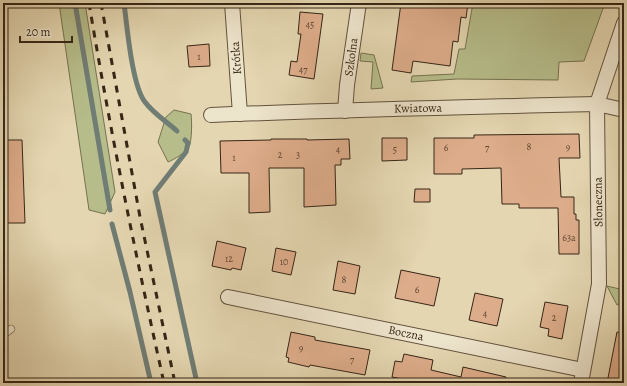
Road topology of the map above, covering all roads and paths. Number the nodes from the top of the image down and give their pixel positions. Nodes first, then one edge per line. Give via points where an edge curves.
1 (232, 3) edge
2 (359, 3) edge
3 (624, 23) edge
4 (597, 104) junction
5 (624, 110) edge
6 (345, 111) junction
7 (240, 114) junction
8 (211, 115) dead end
9 (228, 297) dead end
10 (11, 329) dead end
11 (3, 335) edge
12 (582, 376) edge

1 - 7 street, Krótka
2 - 6 street, Szkolna
3 - 4 street, Słoneczna
4 - 5 street, Kwiatowa
4 - 6 street, Kwiatowa
4 - 12 street, Słoneczna via 599,284
6 - 7 street, Kwiatowa
7 - 8 street, Kwiatowa
9 - 12 street, Boczna
10 - 11 lane

